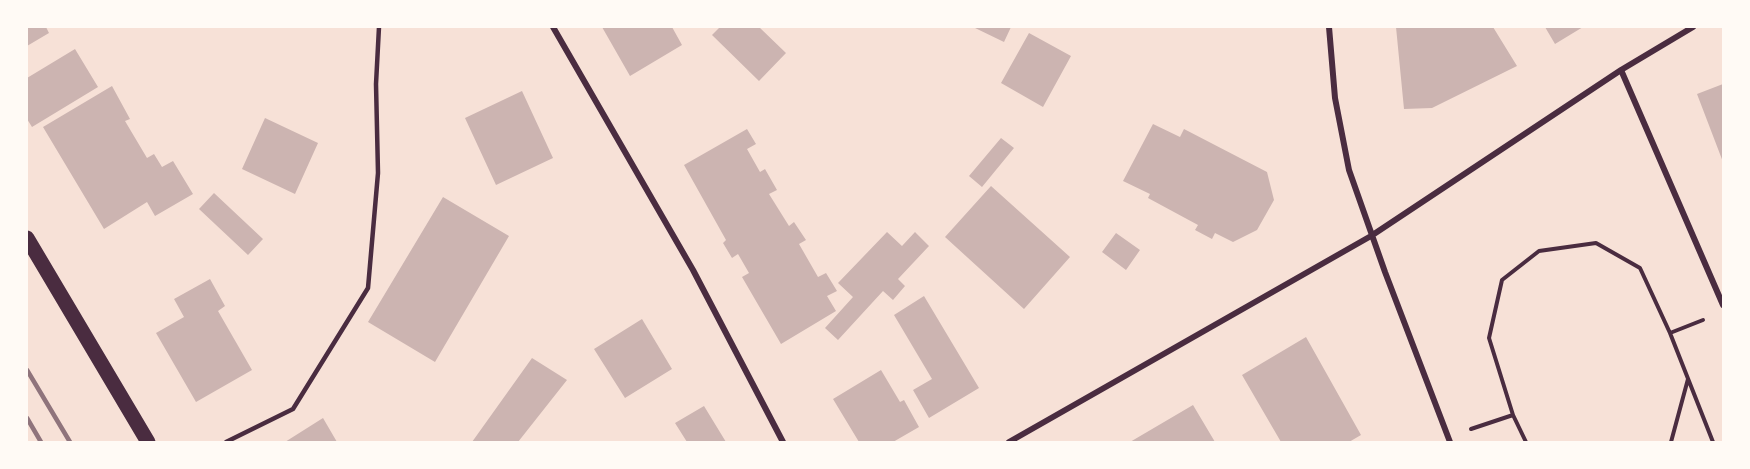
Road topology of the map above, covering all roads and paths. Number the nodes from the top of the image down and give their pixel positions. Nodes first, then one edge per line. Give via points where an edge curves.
1 (379, 27) edge
2 (553, 27) edge
3 (1329, 27) edge
4 (1693, 27) edge
5 (1621, 70) junction
6 (1371, 236) junction
7 (27, 238) edge
8 (1723, 305) edge
9 (1712, 316) dead end
10 (1670, 333) junction
11 (1688, 379) junction
12 (1513, 415) junction
13 (1449, 440) edge
14 (148, 442) edge
15 (226, 442) edge
16 (783, 442) edge
17 (1009, 442) edge
18 (1526, 442) edge
19 (1671, 442) edge
20 (1713, 442) edge

1 - 15 lane via 378,174 368,288 293,409
2 - 16 street via 693,270
3 - 6 street via 1335,98 1349,170
4 - 5 street
5 - 6 street
5 - 8 street
6 - 13 street
6 - 17 street
7 - 14 main road
9 - 10 path
10 - 11 path
10 - 12 path via 1640,268 1596,243 1539,250 1502,280 1489,338
11 - 19 path
11 - 20 path
12 - 13 path
12 - 18 path

